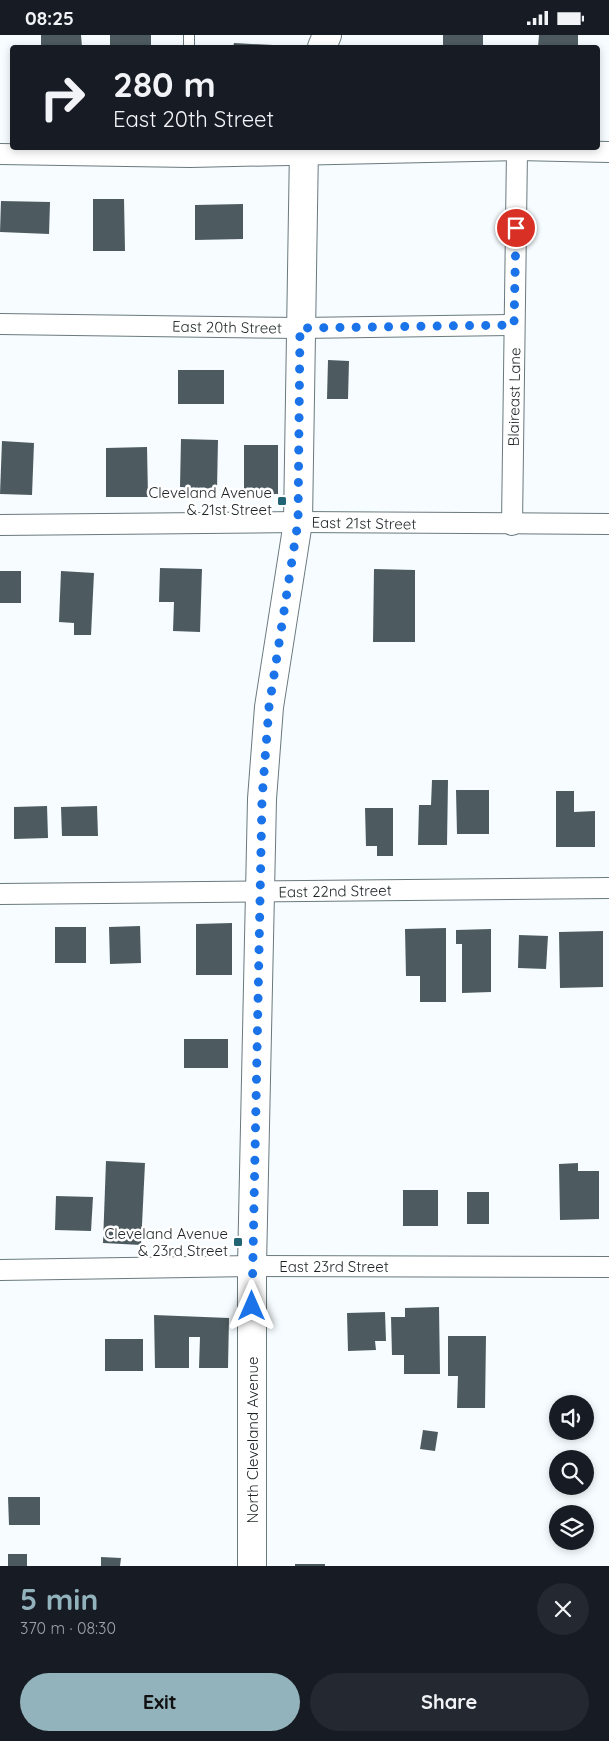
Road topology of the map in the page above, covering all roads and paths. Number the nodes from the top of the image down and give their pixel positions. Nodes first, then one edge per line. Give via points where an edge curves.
1 (517, 150) junction
2 (303, 151) edge
3 (190, 152) edge
4 (609, 152) edge
5 (0, 154) edge
6 (0, 324) edge
7 (514, 325) junction
8 (300, 328) junction
9 (298, 522) junction
10 (609, 524) edge
11 (0, 525) edge
12 (512, 525) junction
13 (609, 888) edge
14 (260, 892) junction
15 (0, 894) edge
16 (252, 1266) junction
17 (609, 1267) edge
18 (0, 1270) edge
19 (252, 1566) edge

1 - 2 street
1 - 4 street
1 - 7 street, Blaireast Lane
2 - 3 street
2 - 8 street, North Cleveland Avenue
3 - 5 street
6 - 8 street, East 20th Street
7 - 8 street, East 20th Street
7 - 12 street, Blaireast Lane
8 - 9 street, North Cleveland Avenue
9 - 11 street, East 21st Street
9 - 12 street, East 21st Street
9 - 14 street, North Cleveland Avenue via 269,707 262,799
10 - 12 street, East 21st Street
13 - 14 street, East 22nd Street
14 - 15 street, East 22nd Street
14 - 16 street, North Cleveland Avenue
16 - 17 street, East 23rd Street
16 - 18 street, East 23rd Street
16 - 19 street, North Cleveland Avenue

